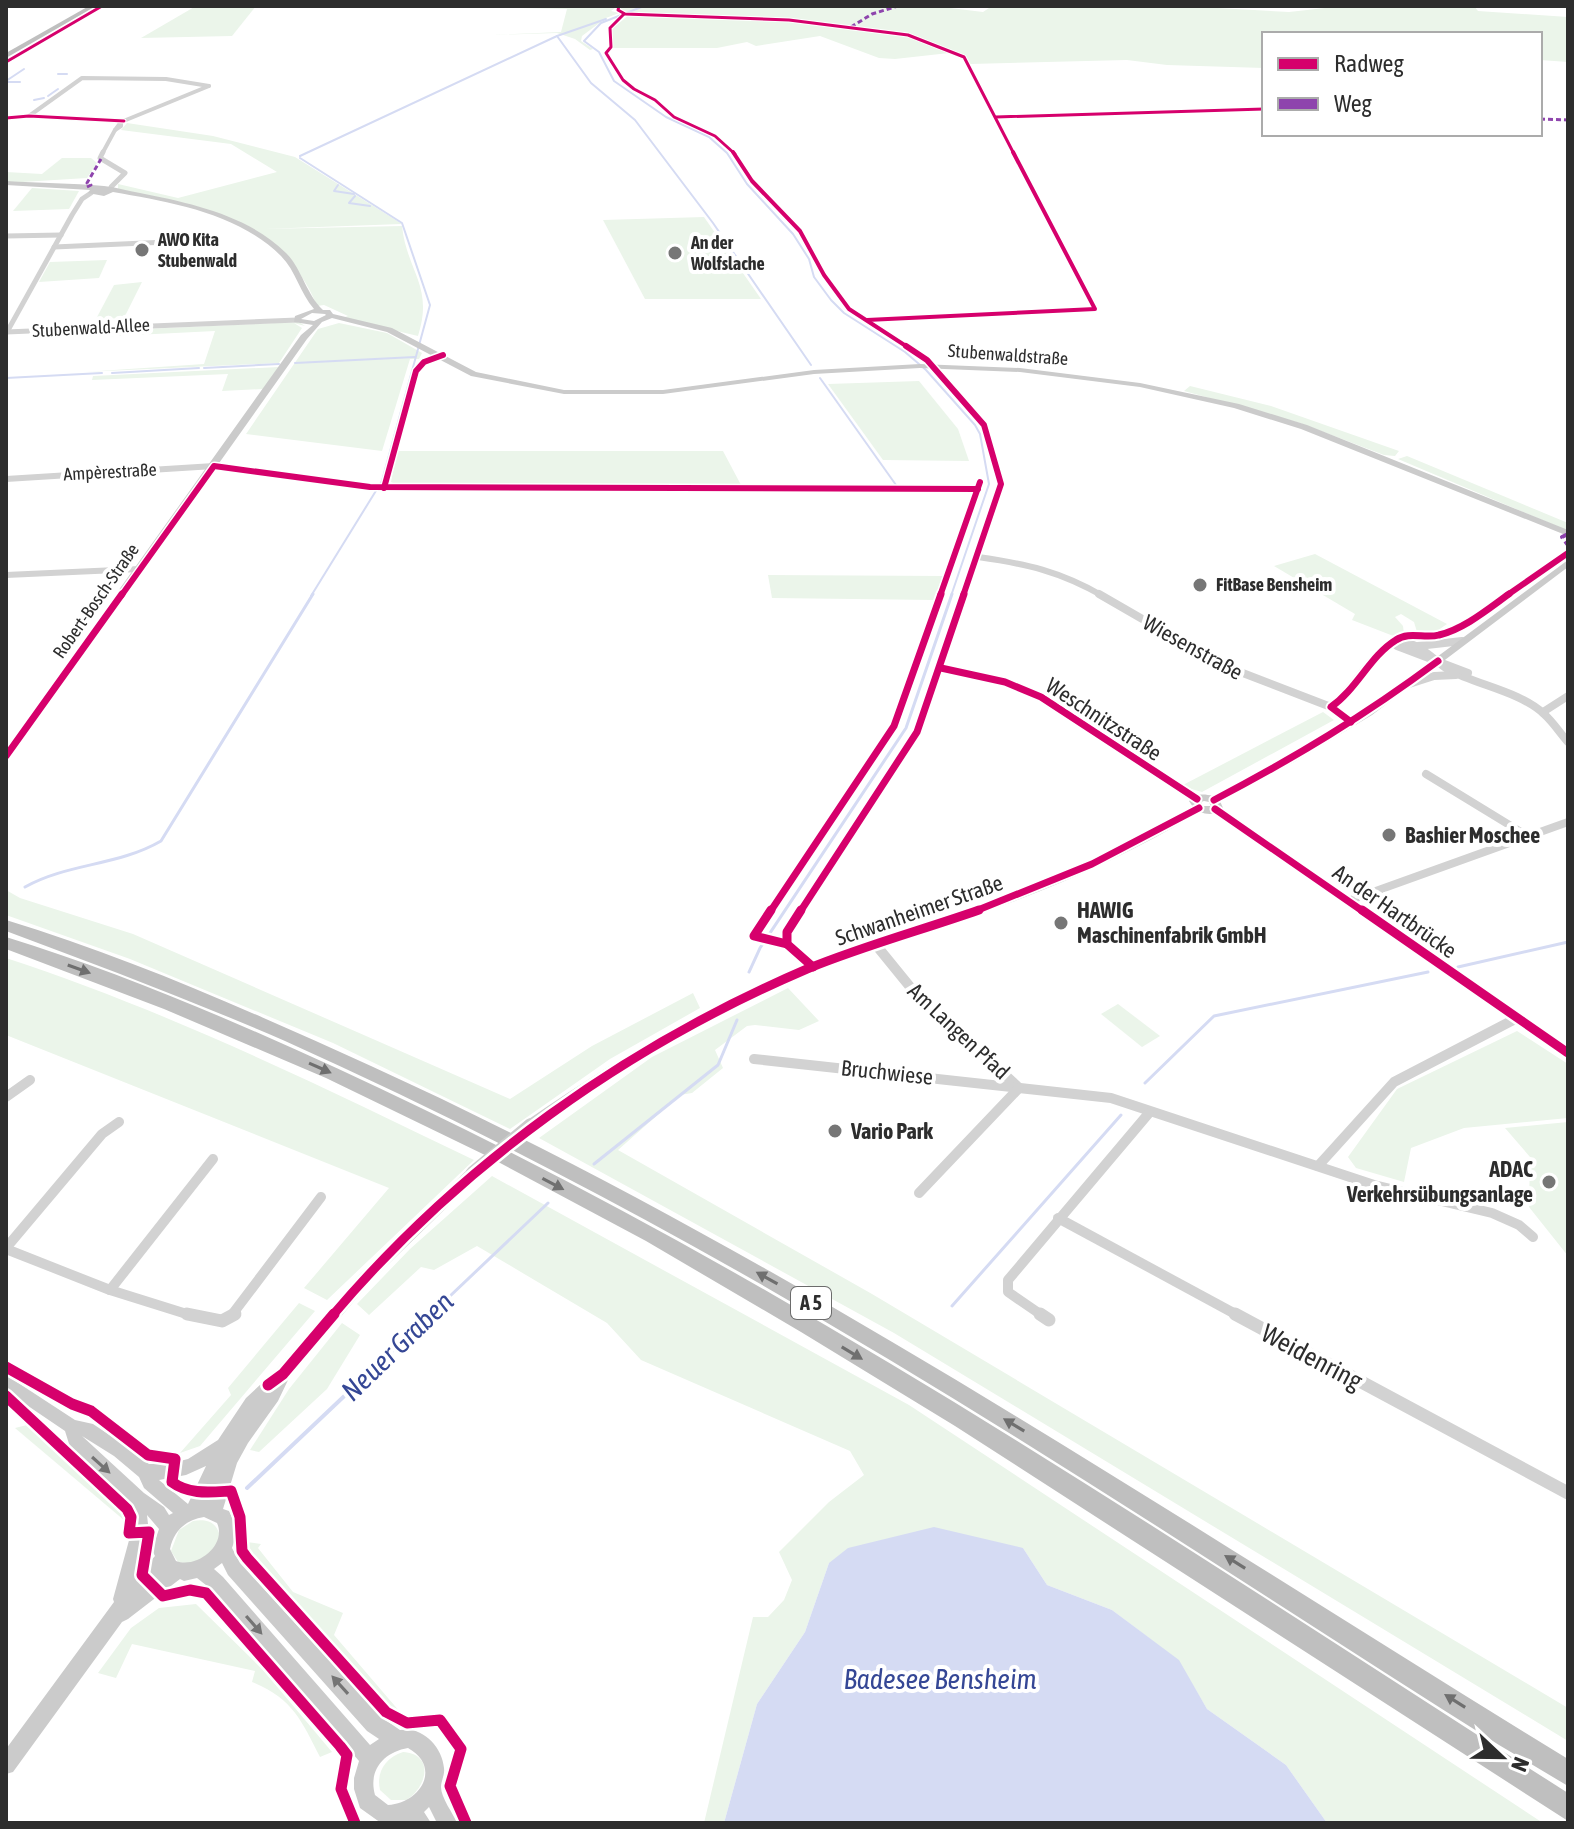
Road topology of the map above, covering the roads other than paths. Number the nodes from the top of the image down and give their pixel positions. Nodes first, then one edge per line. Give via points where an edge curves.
1 (87, 6) edge
2 (93, 6) edge
3 (6, 54) edge
4 (123, 122) junction
5 (6, 184) edge
6 (110, 189) junction
7 (94, 191) junction
8 (61, 235) junction
9 (6, 236) edge
10 (54, 247) junction
11 (182, 253) dead end
12 (308, 299) junction
13 (320, 311) junction
14 (301, 316) junction
15 (326, 320) junction
16 (306, 323) junction
17 (7, 332) edge
18 (304, 337) junction
19 (214, 466) junction
20 (996, 467) dead end
21 (6, 479) edge
22 (1568, 535) edge
23 (978, 557) junction
24 (1567, 565) edge
25 (139, 569) junction
26 (6, 575) edge
27 (1462, 641) junction
28 (1388, 645) junction
29 (1416, 646) junction
30 (1438, 661) junction
31 (941, 668) junction
32 (1459, 675) junction
33 (1477, 680) junction
34 (1409, 684) junction
35 (1568, 696) edge
36 (1543, 712) junction
37 (1568, 742) edge
38 (6, 756) edge
39 (1426, 774) dead end
40 (1198, 804) junction
41 (1215, 804) junction
42 (1568, 822) edge
43 (1529, 837) junction
44 (1348, 901) junction
45 (6, 925) edge
46 (6, 943) edge
47 (876, 945) junction
48 (813, 967) junction
49 (1517, 1018) junction
50 (1568, 1040) edge
51 (1554, 1043) junction
52 (1568, 1053) edge
53 (754, 1059) dead end
54 (30, 1080) dead end
55 (1019, 1088) junction
56 (6, 1097) edge
57 (1149, 1113) junction
58 (119, 1122) dead end
59 (213, 1159) dead end
60 (1318, 1166) junction
61 (919, 1193) dead end
62 (321, 1197) dead end
63 (1058, 1218) junction
64 (1533, 1237) dead end
65 (6, 1249) edge
66 (110, 1290) junction
67 (1049, 1320) dead end
68 (283, 1374) junction
69 (6, 1382) edge
70 (72, 1427) junction
71 (222, 1445) junction
72 (146, 1472) junction
73 (1568, 1493) edge
74 (138, 1499) junction
75 (214, 1511) junction
76 (190, 1512) junction
77 (168, 1528) junction
78 (224, 1549) junction
79 (170, 1565) junction
80 (200, 1569) junction
81 (115, 1619) junction
82 (396, 1739) junction
83 (370, 1759) junction
84 (6, 1765) edge
85 (1568, 1773) edge
86 (431, 1790) junction
87 (1568, 1808) edge
88 (415, 1817) edge
89 (447, 1823) edge

1 - 3 highway
2 - 3 highway
4 - 4 street via 28,115 82,78 166,79 209,86
4 - 6 street via 100,158 124,171
5 - 7 street
6 - 7 street
6 - 12 street via 240,226 281,252 297,271
7 - 8 street, Stubenwald-Allee via 80,202
8 - 9 street
8 - 10 street, Stubenwald-Allee
10 - 11 street via 167,242
10 - 17 street, Stubenwald-Allee
12 - 13 street
12 - 14 street
13 - 14 street
13 - 15 street
14 - 16 street
14 - 17 street, Stubenwald-Allee
15 - 16 street
15 - 18 street, Robert-Bosch-Straße
15 - 22 street, Stubenwaldstraße via 364,323 490,379 593,394 663,392 814,372 938,366 1104,379 1236,406 1327,435
16 - 18 street, Robert-Bosch-Straße
18 - 19 street, Robert-Bosch-Straße
19 - 21 street, Ampèrestraße
19 - 25 street, Robert-Bosch-Straße
20 - 23 street via 1001,484
23 - 28 street, Wiesenstraße via 1068,576 1222,665 1331,707
23 - 31 street
24 - 27 street
25 - 26 street, Robert-Bosch-Straße
25 - 38 street, Robert-Bosch-Straße
27 - 29 street
27 - 30 street
28 - 29 street
28 - 30 street
29 - 30 street
30 - 32 street
30 - 33 street
30 - 34 street
31 - 40 street, Weschnitzstraße via 1005,682 1041,697
31 - 48 street via 917,732 787,932 787,944
32 - 33 street
32 - 34 street
33 - 36 street
34 - 41 street
35 - 36 street
36 - 37 street
39 - 43 street
40 - 41 street
40 - 47 street, Schwanheimer Straße via 1119,851 1055,880
41 - 44 street, An der Hartbrücke
42 - 43 street
43 - 44 street
44 - 49 street, An der Hartbrücke
85 -> 45 highway, A 5 via 1087,1469 662,1218 351,1062
46 -> 87 highway, A 5 via 181,1008 334,1074 648,1235 1057,1480
47 - 48 street, Schwanheimer Straße
47 - 55 street, Am Langen Pfad via 911,988
48 - 68 street, Schwanheimer Straße, bridge via 670,1034 531,1125 403,1238
49 - 51 street, An der Hartbrücke
49 - 60 street via 1394,1082
50 - 51 street
51 - 52 street, An der Hartbrücke
53 - 55 street, Bruchwiese
54 - 56 street
55 - 57 street, Am Langen Pfad via 1111,1098
55 - 61 street
57 - 60 street
57 - 63 street
58 - 65 street via 102,1134
59 - 66 street
60 - 64 street via 1492,1213
62 - 66 street via 230,1318 207,1320
63 - 67 street via 1006,1286
63 - 73 street, Weidenring
65 - 66 street
68 - 71 street via 268,1385
68 - 75 street via 278,1390 233,1454
69 - 70 street
70 - 72 street via 87,1429
70 -> 74 street via 76,1442
71 - 72 street via 203,1461 173,1473
71 - 76 street
72 - 76 street via 150,1483
74 - 77 street
74 - 81 street via 140,1533
75 - 76 street
75 - 78 street via 228,1526
76 - 77 street
77 - 79 street via 162,1539
78 - 80 street
82 -> 78 street via 374,1724 234,1569
79 - 80 street
79 - 81 street
80 -> 83 street
81 - 84 street
82 - 83 street
82 - 86 street via 409,1738 429,1749 436,1774
83 - 88 street via 362,1782 367,1801 385,1815
86 - 88 street
86 - 89 street

